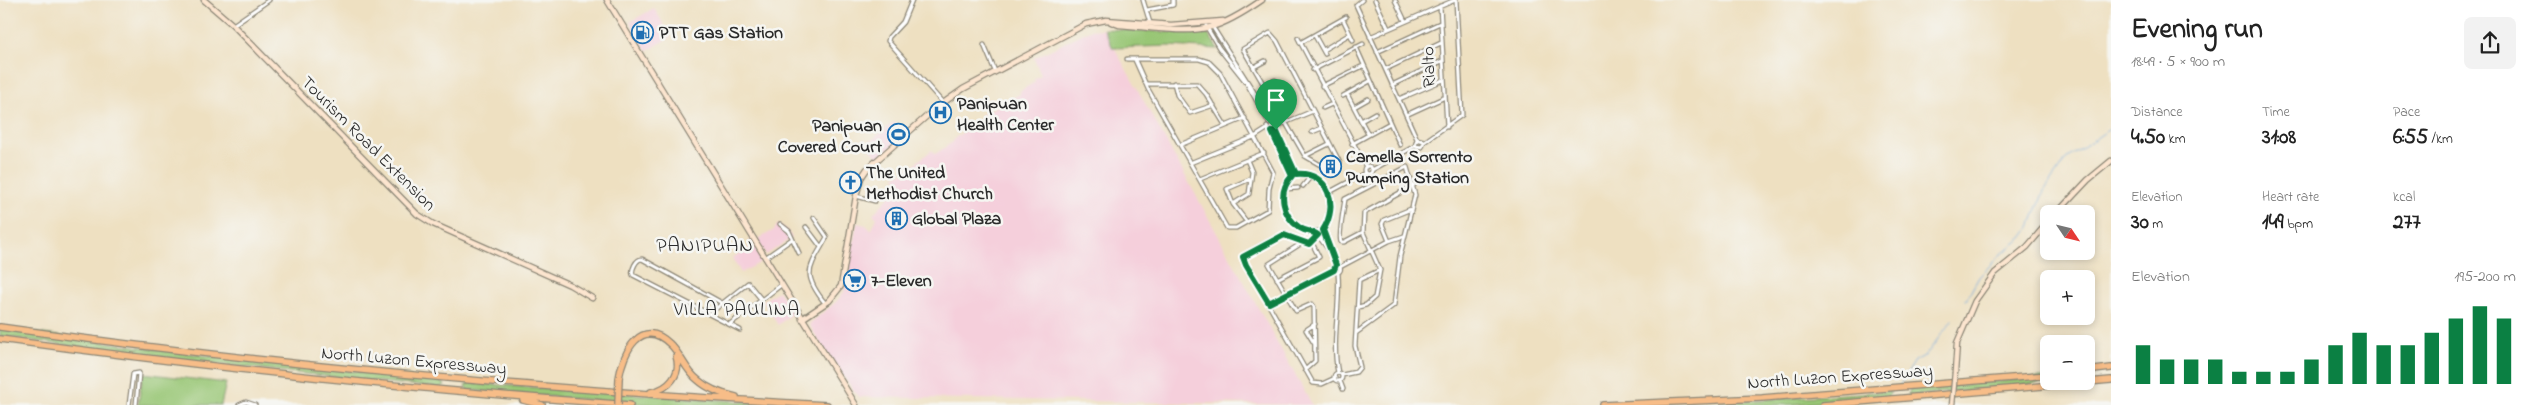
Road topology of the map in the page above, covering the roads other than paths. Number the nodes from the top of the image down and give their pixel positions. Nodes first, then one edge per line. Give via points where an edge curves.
1 (204, 0) edge
2 (269, 0) edge
3 (607, 0) edge
4 (912, 0) edge
5 (1143, 0) edge
6 (1172, 0) edge
7 (1262, 0) edge
8 (1362, 0) edge
9 (1375, 0) edge
10 (1395, 0) edge
11 (1456, 0) edge
12 (1440, 6) junction
13 (1147, 10) junction
14 (1405, 22) junction
15 (1440, 23) junction
16 (233, 24) junction
17 (1150, 25) junction
18 (1212, 25) junction
19 (1206, 26) junction
20 (1388, 28) junction
21 (1350, 34) junction
22 (1315, 36) junction
23 (1219, 37) junction
24 (1370, 37) junction
25 (1298, 38) dead end
26 (1214, 40) junction
27 (1353, 40) dead end
28 (1300, 43) junction
29 (1441, 43) junction
30 (984, 44) dead end
31 (1363, 44) dead end
32 (1356, 48) junction
33 (1323, 50) junction
34 (1377, 52) junction
35 (1325, 54) dead end
36 (1126, 58) dead end
37 (1234, 59) junction
38 (1135, 60) junction
39 (1230, 61) junction
40 (1265, 61) dead end
41 (1442, 61) junction
42 (1363, 66) junction
43 (1254, 67) junction
44 (1386, 69) junction
45 (1313, 70) junction
46 (995, 71) junction
47 (1275, 80) dead end
48 (1443, 80) junction
49 (1370, 81) junction
50 (1174, 83) junction
51 (1146, 84) junction
52 (1264, 85) junction
53 (1392, 85) junction
54 (1322, 86) junction
55 (1347, 94) junction
56 (1343, 96) dead end
57 (1443, 98) junction
58 (1368, 99) dead end
59 (1399, 99) junction
60 (1286, 101) dead end
61 (943, 103) junction
62 (1332, 104) junction
63 (1214, 105) junction
64 (1277, 106) junction
65 (1354, 107) junction
66 (1323, 108) dead end
67 (1313, 111) junction
68 (1375, 113) dead end
69 (1406, 115) junction
70 (1245, 118) junction
71 (1361, 121) junction
72 (1271, 122) junction
73 (1287, 123) junction
74 (1390, 123) junction
75 (1225, 125) junction
76 (1446, 127) junction
77 (1322, 128) junction
78 (1268, 129) junction
79 (1275, 130) junction
80 (1312, 132) dead end
81 (1368, 134) junction
82 (1256, 136) junction
83 (1417, 139) junction
84 (1424, 142) junction
85 (1329, 144) junction
86 (1352, 144) junction
87 (1180, 145) junction
88 (1400, 145) dead end
89 (1415, 146) junction
90 (1264, 153) junction
91 (1305, 156) junction
92 (1247, 160) junction
93 (2111, 161) edge
94 (1190, 163) junction
95 (1366, 167) junction
96 (1372, 170) junction
97 (1365, 173) junction
98 (1296, 174) junction
99 (1312, 175) junction
100 (1292, 176) junction
101 (1250, 179) junction
102 (1200, 180) junction
103 (1414, 185) junction
104 (1303, 186) dead end
105 (1298, 188) dead end
106 (1284, 189) junction
107 (1328, 193) junction
108 (856, 196) junction
109 (876, 201) dead end
110 (1233, 204) junction
111 (2064, 205) edge
112 (1411, 209) junction
113 (814, 218) dead end
114 (1246, 222) junction
115 (780, 224) dead end
116 (806, 227) dead end
117 (1323, 230) junction
118 (1363, 232) junction
119 (2040, 232) edge
120 (1317, 234) junction
121 (1404, 236) junction
122 (792, 239) junction
123 (1390, 240) junction
124 (1302, 243) junction
125 (1312, 243) junction
126 (822, 247) junction
127 (1372, 249) junction
128 (1330, 250) junction
129 (799, 253) dead end
130 (764, 258) junction
131 (1338, 266) junction
132 (1380, 270) junction
133 (1336, 272) junction
134 (1277, 279) junction
135 (781, 285) junction
136 (1286, 295) junction
137 (592, 298) dead end
138 (761, 298) junction
139 (722, 303) junction
140 (1269, 303) junction
141 (826, 304) junction
142 (1358, 308) junction
143 (709, 314) junction
144 (802, 319) junction
145 (729, 324) junction
146 (1315, 324) junction
147 (0, 327) edge
148 (740, 330) dead end
149 (1356, 333) junction
150 (0, 339) edge
151 (1315, 343) junction
152 (672, 346) junction
153 (2111, 368) edge
154 (1305, 370) junction
155 (2095, 370) edge
156 (1338, 373) junction
157 (2040, 375) edge
158 (1342, 376) junction
159 (1334, 378) junction
160 (2111, 380) edge
161 (1340, 381) junction
162 (1343, 389) dead end
163 (629, 393) junction
164 (498, 395) junction
165 (750, 401) junction
166 (129, 405) edge
167 (136, 405) edge
168 (239, 405) edge
169 (255, 405) edge
170 (542, 405) edge
171 (618, 405) edge
172 (630, 405) edge
173 (827, 405) edge
174 (856, 405) edge
175 (1603, 405) edge
176 (1823, 405) edge
177 (1952, 405) edge

1 - 16 main road, Tourism Road Extension
2 - 16 street
3 - 130 main road
4 - 61 street via 903,22 888,41
5 - 13 street
6 - 13 street via 1173,5
7 - 18 main road
8 - 24 street via 1356,6
9 - 20 street
10 - 14 street
11 - 12 street
11 - 76 street via 1462,115
12 - 14 street
12 - 15 street, Rialto
13 - 17 street
14 - 20 street
15 - 29 street, Rialto
15 - 34 street
16 - 137 main road, Tourism Road Extension via 417,214 432,224 570,285
17 - 19 main road
17 - 46 main road via 1106,20 1086,24
18 - 19 main road
18 - 23 street
19 - 26 street
20 - 24 street
21 - 22 street via 1344,18
21 - 27 street
21 - 33 street
22 - 28 street
22 - 33 street
23 - 26 street
23 - 37 street
24 - 34 street
25 - 28 street
26 - 39 street
28 - 45 street
29 - 41 street, Rialto
29 - 44 street
30 - 46 street
31 - 32 street
32 - 42 street
32 - 45 street
33 - 35 street
34 - 44 street
36 - 38 street
37 - 39 street
37 - 72 street
38 - 51 street
38 - 70 street via 1199,59 1209,62 1220,73
39 - 72 street
40 - 43 street
41 - 48 street, Rialto
41 - 53 street
42 - 49 street
42 - 54 street
43 - 52 street
43 - 67 street via 1244,47 1272,34
44 - 53 street
45 - 54 street
46 - 61 main road
47 - 52 street
48 - 57 street, Rialto
48 - 59 street
49 - 55 street
49 - 74 street
50 - 51 street
50 - 63 street via 1197,84
50 - 63 street via 1177,95 1188,112 1195,113
51 - 87 street
52 - 64 street
53 - 59 street
54 - 62 street
55 - 56 street
55 - 65 street
57 - 69 street
57 - 76 street, Rialto
58 - 65 street
59 - 69 street
60 - 64 street
61 - 108 main road via 874,162 862,178
62 - 66 street
62 - 86 street
63 - 75 street
64 - 73 street
65 - 71 street
67 - 73 street
67 - 77 street
68 - 71 street
69 - 83 street
70 - 75 street
70 - 82 street
71 - 81 street
72 - 78 street
72 - 79 street
73 - 79 street
73 - 91 street
74 - 81 street
74 - 88 street
75 - 87 street
76 - 84 street
77 - 80 street
77 - 85 street
78 - 79 street
78 - 82 street
79 - 98 street
79 - 100 street
81 - 86 street
82 - 90 street
82 - 94 street
83 - 84 street via 1422,138
83 - 89 street
84 - 89 street via 1422,147
85 - 91 street
85 - 91 street via 1340,163 1334,169 1329,170
86 - 95 street
87 - 94 street
89 - 96 street
90 - 92 street
90 - 114 street via 1273,172 1268,189 1269,207
92 - 101 street via 1252,172
92 - 102 street
93 - 111 main road
94 - 102 street
95 - 96 street
95 - 97 street
96 - 97 street
97 - 107 street
98 - 99 street
98 - 100 street
99 - 104 street
99 - 107 street
100 - 106 street
101 - 110 street via 1249,194
101 - 110 street via 1227,187
102 - 114 street via 1227,228 1232,230
103 - 112 street
103 - 118 street via 1365,211
103 - 118 street via 1410,169 1405,167 1345,199 1340,242
105 - 106 street
106 - 120 street via 1284,207 1289,218 1303,230
107 - 117 street via 1332,214
108 - 109 street
108 - 141 main road via 843,281
110 - 114 street
112 - 121 street
112 - 123 street via 1382,222
113 - 126 street via 826,235
115 - 122 street
116 - 126 street
117 - 120 street
117 - 128 street
118 - 127 street
119 - 177 main road, bridge via 2027,247 1995,273 1975,301 1957,343
120 - 125 street
120 - 128 street
121 - 123 street
121 - 149 street via 1394,307
122 - 129 street
122 - 130 street
123 - 127 street
124 - 125 street
124 - 134 street via 1269,263
124 - 140 street via 1284,235 1243,257
125 - 134 street via 1319,257
126 - 141 street via 808,278
127 - 131 street
127 - 132 street
128 - 131 street
130 - 135 main road
131 - 133 street
131 - 133 street via 1341,270
132 - 142 street via 1375,297
132 - 142 street via 1360,279
133 - 136 street
133 - 156 street via 1339,293 1334,354
134 - 136 street
135 - 138 street
135 - 144 main road
136 - 140 street
136 - 146 street via 1296,311 1314,305
138 - 139 street via 748,283
138 - 145 street
139 - 143 street
139 - 143 street via 642,259 638,261 633,276
140 - 154 street
141 - 144 main road
142 - 149 street
143 - 145 street
144 - 174 main road
145 - 148 street
146 - 151 street
146 - 151 street via 1306,330
147 - 163 highway, North Luzon Expressway via 276,362
149 - 158 street via 1359,369
150 - 164 highway, North Luzon Expressway via 276,374
151 - 154 street via 1315,361
152 - 163 highway via 678,364 670,383 654,392
152 - 165 highway via 686,368 703,385
152 - 171 highway, bridge via 656,335 637,338 626,350 619,378
153 - 155 highway
154 - 159 street via 1316,384
156 - 158 street
156 - 159 street
157 - 175 highway, North Luzon Expressway via 1762,398
158 - 161 street
159 - 161 street
160 - 176 highway, North Luzon Expressway
161 - 162 street
163 - 165 highway, North Luzon Expressway
164 - 170 highway
164 - 172 highway, North Luzon Expressway
165 - 173 highway, North Luzon Expressway
166 - 167 street via 133,374 139,373
168 - 169 street via 246,402

